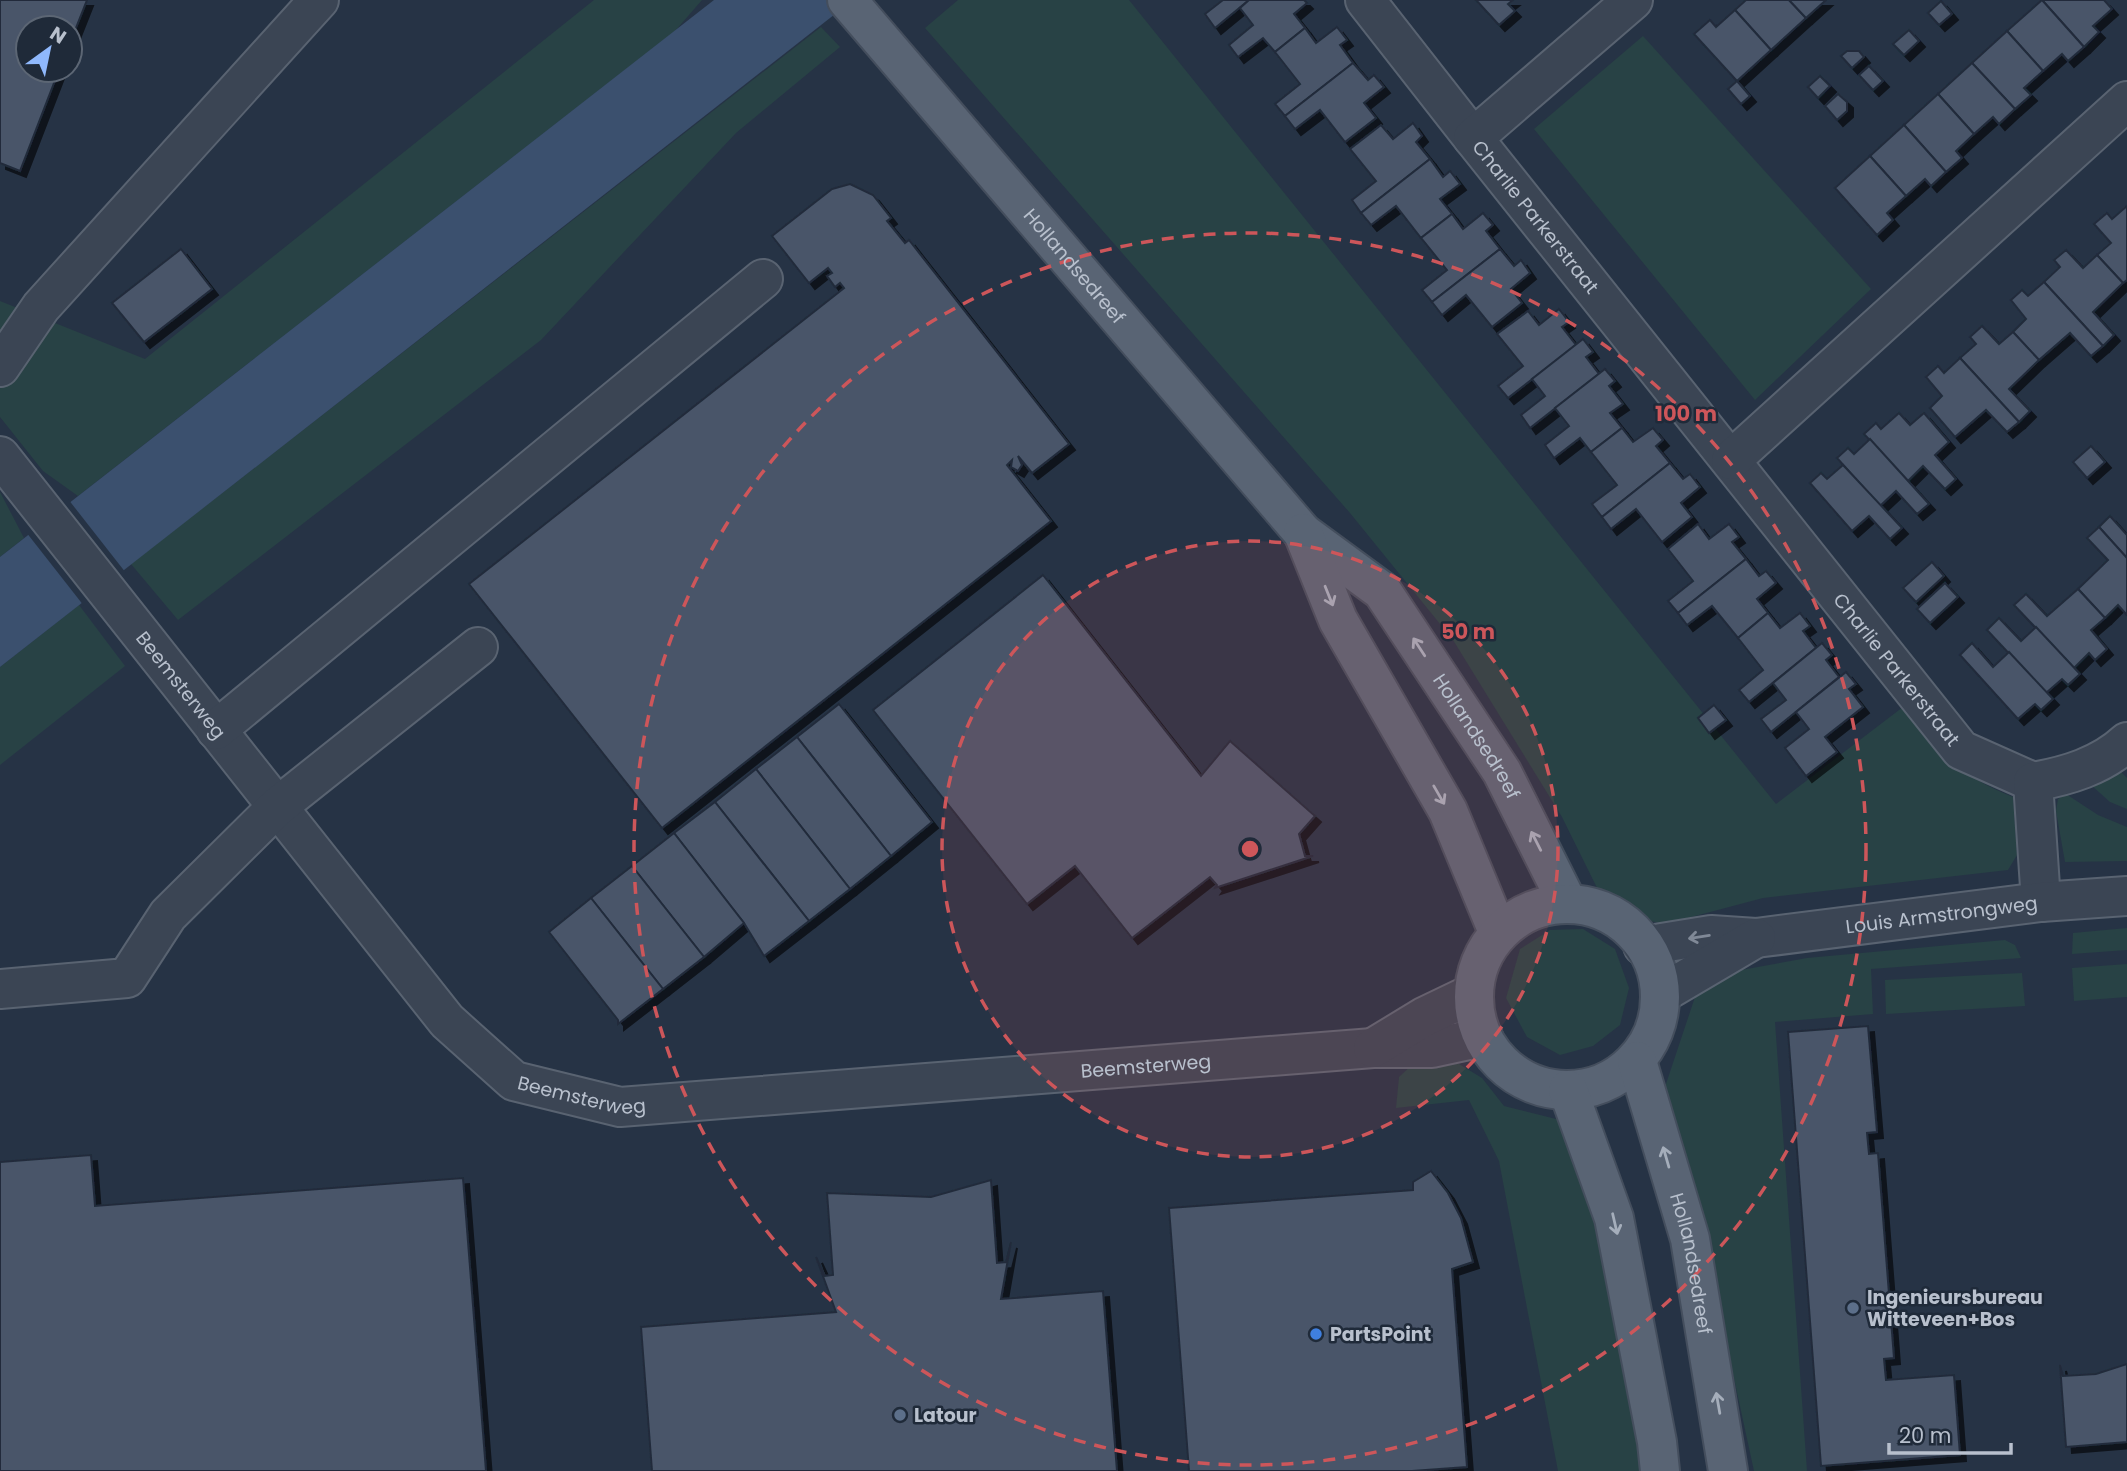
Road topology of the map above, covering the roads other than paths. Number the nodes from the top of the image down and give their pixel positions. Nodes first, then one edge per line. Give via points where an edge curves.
1 (319, 0) edge
2 (847, 0) edge
3 (1365, 0) edge
4 (1633, 0) edge
5 (2127, 101) edge
6 (1474, 138) junction
7 (763, 279) dead end
8 (0, 367) edge
9 (0, 456) edge
10 (1731, 460) junction
11 (1303, 533) junction
12 (478, 647) dead end
13 (216, 730) junction
14 (2127, 742) edge
15 (2033, 782) junction
16 (277, 807) junction
17 (2127, 896) edge
18 (1567, 902) junction
19 (2041, 902) junction
20 (1498, 932) junction
21 (1756, 938) junction
22 (1643, 946) junction
23 (0, 989) edge
24 (1474, 993) junction
25 (1661, 994) junction
26 (1483, 1037) junction
27 (1373, 1048) junction
28 (1637, 1061) junction
29 (1568, 1090) junction
30 (1660, 1471) edge
31 (1728, 1471) edge

1 - 8 street via 41,307
2 - 11 main road, Hollandsedreef
3 - 6 street
4 - 6 street, Charlie Parkerstraat
5 - 10 street
6 - 10 street, Charlie Parkerstraat
7 - 13 street
9 - 13 street, Beemsterweg
10 - 15 street, Charlie Parkerstraat via 1961,750
18 -> 11 main road, Hollandsedreef via 1502,772 1382,591
11 -> 20 main road, Hollandsedreef via 1338,620 1448,811
12 - 16 street
13 - 16 street, Beemsterweg
14 - 15 street via 2113,755 2065,776
15 - 19 street
16 - 23 street via 168,915 127,978
16 - 27 street, Beemsterweg via 447,1021 514,1081 620,1107
17 - 19 street, Louis Armstrongweg
18 - 20 main road via 1528,911
18 - 22 main road via 1604,910 1635,931
19 - 21 street, Louis Armstrongweg
20 - 24 main road via 1480,960
21 -> 22 street, Louis Armstrongweg via 1711,935
21 - 25 street, Louis Armstrongweg
22 - 25 main road via 1657,969
24 - 26 main road
24 - 27 street, Beemsterweg
25 - 28 main road via 1655,1030
26 - 27 street, Beemsterweg via 1432,1048
26 - 29 main road via 1511,1072 1536,1085
28 - 29 main road via 1608,1081
31 -> 28 main road, Hollandsedreef via 1690,1239
29 -> 30 main road via 1614,1218

